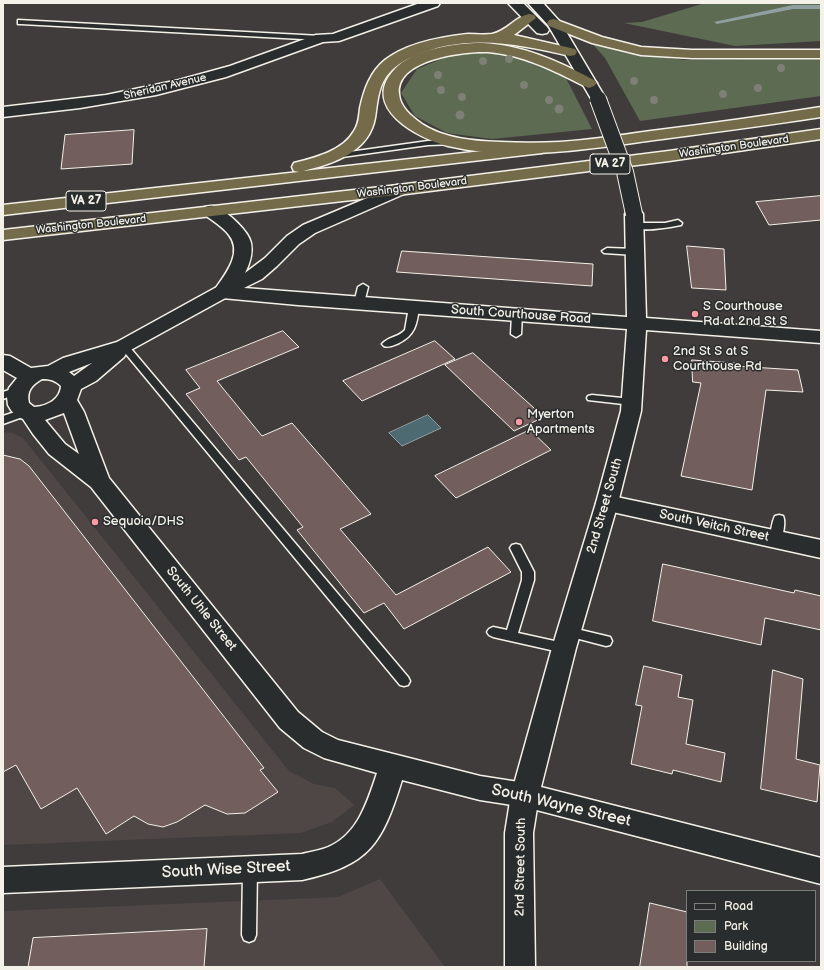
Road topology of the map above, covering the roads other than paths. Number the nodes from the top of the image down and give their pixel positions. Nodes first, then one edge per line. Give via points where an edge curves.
1 (404, 3) edge
2 (433, 3) edge
3 (528, 8) edge
4 (21, 22) dead end
5 (554, 23) junction
6 (321, 38) junction
7 (494, 38) junction
8 (570, 52) junction
9 (821, 54) edge
10 (589, 83) junction
11 (3, 112) edge
12 (821, 112) edge
13 (821, 134) edge
14 (455, 142) junction
15 (559, 147) junction
16 (330, 157) junction
17 (398, 190) junction
18 (168, 192) junction
19 (3, 210) edge
20 (211, 211) junction
21 (634, 220) junction
22 (109, 223) junction
23 (678, 223) dead end
24 (3, 235) edge
25 (3, 246) edge
26 (607, 251) dead end
27 (636, 252) junction
28 (222, 292) junction
29 (414, 307) junction
30 (517, 314) junction
31 (636, 323) junction
32 (516, 334) dead end
33 (821, 337) edge
34 (387, 344) dead end
35 (124, 346) junction
36 (3, 361) edge
37 (51, 373) junction
38 (29, 376) junction
39 (6, 392) edge
40 (69, 394) junction
41 (592, 398) dead end
42 (632, 402) junction
43 (27, 414) junction
44 (3, 420) edge
45 (99, 481) junction
46 (607, 503) junction
47 (516, 548) dead end
48 (821, 549) edge
49 (493, 632) dead end
50 (511, 636) junction
51 (566, 640) junction
52 (606, 640) dead end
53 (404, 681) dead end
54 (304, 734) joint
55 (393, 766) junction
56 (525, 795) junction
57 (250, 869) junction
58 (821, 871) edge
59 (3, 880) edge
60 (249, 935) dead end
61 (520, 967) edge

1 - 6 street, Sheridan Avenue via 332,28
2 - 6 street, Sheridan Avenue via 334,38
3 - 5 street, 2nd Street South
3 - 7 highway via 512,31
3 - 8 street, 2nd Street South via 538,28
4 - 6 lane
5 - 8 street, 2nd Street South
5 - 9 highway via 597,40 646,52
6 - 11 street, Sheridan Avenue via 207,78 156,90 91,103
7 - 8 highway via 530,42
7 - 16 highway via 429,46 391,62 379,75 373,88 365,126 361,133 349,146
8 - 10 street, 2nd Street South
10 - 14 highway via 535,56 503,49 480,47 457,50 433,54 414,62 400,73 392,85 390,92 394,107 400,115 419,129
10 - 21 street, 2nd Street South, bridge via 625,172
12 - 15 highway, Washington Boulevard / VA 27
13 - 17 highway, Washington Boulevard / VA 27
14 - 15 highway via 481,146
14 - 16 lane via 428,143
15 - 18 highway, Washington Boulevard / VA 27
16 - 18 highway via 296,168
17 - 20 highway, Washington Boulevard / VA 27
17 - 28 street via 308,229 255,275
18 - 19 highway, Washington Boulevard / VA 27
20 - 22 highway, Washington Boulevard / VA 27
20 - 28 street via 235,231 241,240 240,264 234,278
21 - 23 lane via 665,226
21 - 27 street, 2nd Street South
22 - 24 highway, Washington Boulevard / VA 27
22 - 25 highway
26 - 27 lane
27 - 31 street, 2nd Street South
28 - 29 street, South Courthouse Road via 361,295
28 - 35 street
29 - 30 street, South Courthouse Road
29 - 34 lane via 413,328 403,338
30 - 31 street, South Courthouse Road
30 - 32 lane
31 - 33 street, South Courthouse Road
31 - 42 street, 2nd Street South
35 - 37 street via 70,363
35 - 40 street
35 - 53 lane
36 - 38 street
37 - 38 street
37 - 40 street via 64,377
38 - 39 street
39 - 43 street via 10,406
40 - 43 street via 55,410
40 - 45 street, South Uhle Street
41 - 42 lane
42 - 46 street, 2nd Street South
43 - 44 lane
43 - 45 street, South Uhle Street via 57,449
45 - 54 street, South Uhle Street via 289,720
46 - 48 street, South Veitch Street via 778,529
46 - 51 street, 2nd Street South
47 - 50 lane via 528,572 528,580
49 - 50 lane
50 - 51 lane
51 - 52 lane
51 - 56 street, 2nd Street South
54 - 55 street, South Wayne Street via 333,750
55 - 56 street, South Wayne Street via 480,788
55 - 57 street, South Wise Street via 373,823 347,853 316,865
56 - 58 street, South Wayne Street
56 - 61 street, 2nd Street South via 519,833
57 - 59 street, South Wise Street
57 - 60 lane

